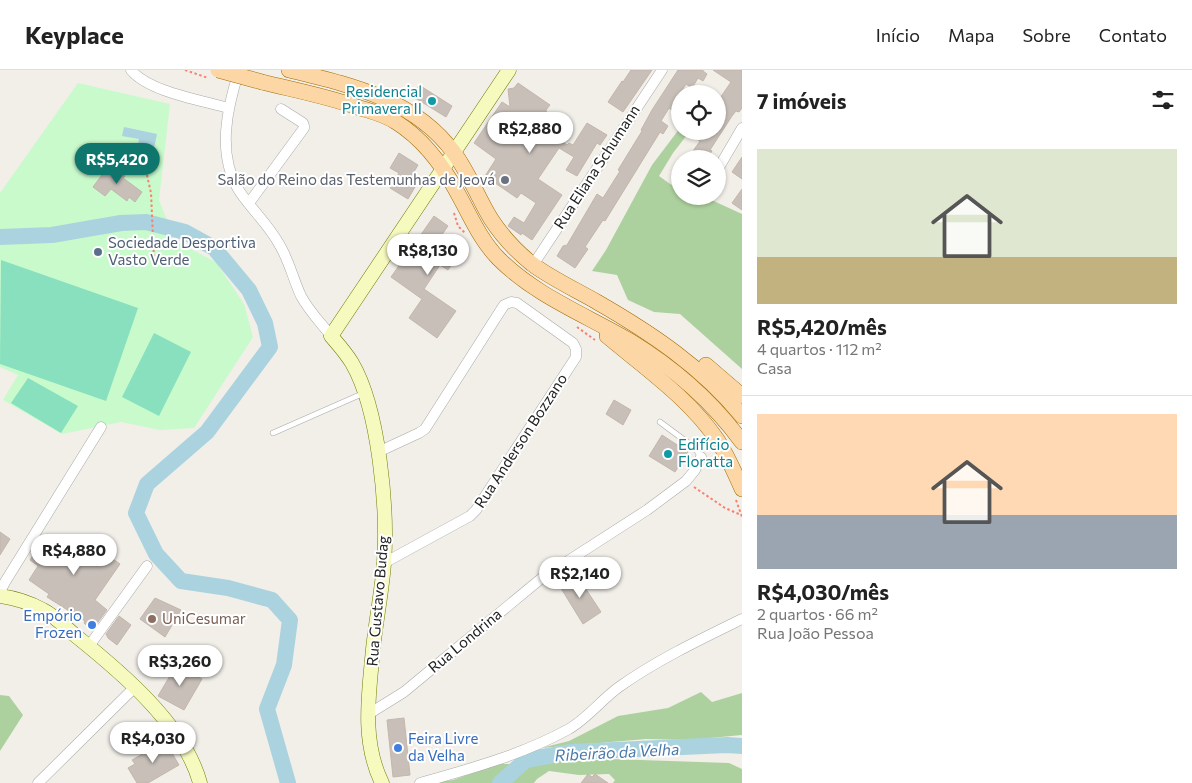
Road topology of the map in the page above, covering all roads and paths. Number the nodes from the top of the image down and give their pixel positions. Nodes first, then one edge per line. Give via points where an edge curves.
1 (131, 70) edge
2 (185, 70) edge
3 (240, 70) edge
4 (289, 70) edge
5 (509, 70) edge
6 (662, 70) edge
7 (213, 74) edge
8 (228, 108) junction
9 (281, 109) dead end
10 (742, 128) edge
11 (454, 153) junction
12 (726, 155) edge
13 (443, 169) junction
14 (147, 176) dead end
15 (249, 203) junction
16 (154, 260) dead end
17 (533, 265) junction
18 (581, 314) junction
19 (640, 327) junction
20 (331, 336) junction
21 (364, 393) junction
22 (742, 396) edge
23 (742, 416) edge
24 (660, 422) dead end
25 (101, 427) dead end
26 (273, 433) dead end
27 (742, 442) edge
28 (378, 452) junction
29 (701, 457) joint
30 (686, 481) junction
31 (742, 489) edge
32 (741, 515) edge
33 (384, 563) junction
34 (147, 566) dead end
35 (0, 594) edge
36 (742, 618) edge
37 (88, 646) junction
38 (134, 688) junction
39 (368, 715) junction
40 (38, 783) edge
41 (200, 783) edge
42 (382, 783) edge
43 (420, 783) edge

1 - 8 street via 160,89
2 - 7 path
3 - 8 street, Rua Gustavo Budag
4 - 11 main road via 363,90 405,108 427,124
5 - 11 street
6 - 17 street, Rua Eliana Schumann
7 - 13 main road, bridge via 333,99 393,120 426,146
8 - 15 street, Rua Gustavo Budag via 229,165 239,190
9 - 15 street via 303,123 304,128
10 - 12 street
11 - 13 street
11 - 17 main road via 492,220 510,244
13 - 18 main road via 479,233 499,259 524,281
13 - 20 street
14 - 16 path via 153,209
15 - 20 street, Rua Gustavo Budag via 279,244 307,306
17 - 19 main road
18 - 27 main road via 670,368 701,395
18 - 31 main road via 676,394 705,424 718,441
19 - 22 main road via 676,344
19 - 23 main road via 711,382
20 - 21 street, Rua Gustavo Budag via 352,363
21 - 26 lane
21 - 28 street, Rua Gustavo Budag
24 - 29 lane via 695,448
25 - 35 street via 4,582
28 - 33 street, Rua Gustavo Budag via 384,501
28 - 33 street, Rua Anderson Bozzano via 425,429 504,305 518,303 576,349 576,358 476,510
29 - 30 street, Rua Londrina
30 - 32 path
30 - 39 street, Rua Londrina via 542,577 404,692
33 - 39 street, Rua Gustavo Budag
34 - 37 street
35 - 37 street via 45,611
36 - 43 street via 619,687 569,729 526,750
37 - 38 street
38 - 40 street
38 - 41 street via 178,736
39 - 42 street, Rua Gustavo Budag via 369,745

